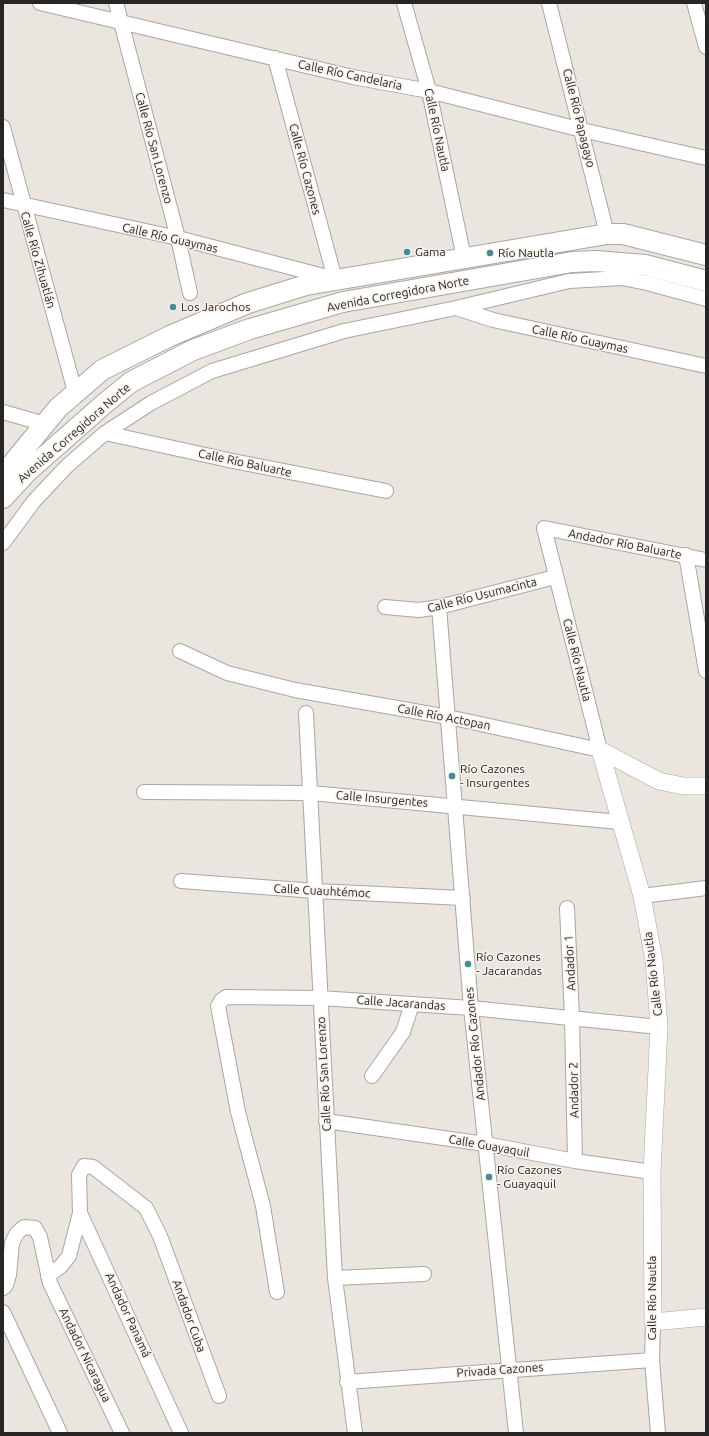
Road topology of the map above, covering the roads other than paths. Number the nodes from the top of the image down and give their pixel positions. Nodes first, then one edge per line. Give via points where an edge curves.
1 (40, 3) edge
2 (116, 3) edge
3 (404, 3) edge
4 (549, 3) edge
5 (694, 3) edge
6 (121, 22) junction
7 (706, 47) edge
8 (275, 58) junction
9 (429, 91) junction
10 (3, 127) edge
11 (582, 130) junction
12 (706, 158) edge
13 (3, 200) edge
14 (23, 205) junction
15 (607, 234) junction
16 (178, 238) junction
17 (706, 254) edge
18 (464, 258) junction
19 (335, 279) junction
20 (700, 288) edge
21 (190, 293) dead end
22 (456, 308) junction
23 (706, 366) edge
24 (75, 392) junction
25 (3, 412) edge
26 (45, 424) junction
27 (105, 433) junction
28 (3, 475) edge
29 (386, 491) dead end
30 (3, 498) edge
31 (544, 528) joint
32 (3, 543) edge
33 (686, 555) junction
34 (706, 560) edge
35 (555, 577) junction
36 (385, 607) dead end
37 (440, 607) junction
38 (180, 651) dead end
39 (706, 671) edge
40 (306, 713) dead end
41 (448, 717) junction
42 (600, 750) junction
43 (706, 786) edge
44 (144, 792) dead end
45 (311, 793) junction
46 (454, 806) junction
47 (619, 822) junction
48 (181, 881) dead end
49 (706, 888) edge
50 (316, 891) junction
51 (642, 896) junction
52 (463, 898) junction
53 (568, 908) dead end
54 (320, 998) junction
55 (412, 1004) junction
56 (471, 1008) junction
57 (572, 1018) junction
58 (659, 1027) junction
59 (372, 1076) dead end
60 (326, 1121) junction
61 (485, 1144) junction
62 (575, 1161) junction
63 (652, 1172) junction
64 (80, 1213) junction
65 (424, 1274) dead end
66 (48, 1276) junction
67 (335, 1278) junction
68 (3, 1288) edge
69 (277, 1292) dead end
70 (3, 1312) edge
71 (706, 1317) edge
72 (653, 1322) junction
73 (652, 1360) junction
74 (509, 1369) junction
75 (347, 1382) junction
76 (219, 1396) dead end
77 (60, 1433) edge
78 (122, 1433) edge
79 (181, 1433) edge
80 (355, 1433) edge
81 (516, 1433) edge
82 (658, 1433) edge

1 - 6 street, Calle Río Candelaria
2 - 6 street, Calle Río San Lorenzo
3 - 9 street, Calle Río Nautla
4 - 11 street, Calle Río Papagayo
5 - 7 street
6 - 8 street, Calle Río Candelaria
6 - 16 street, Calle Río San Lorenzo
8 - 9 street, Calle Río Candelaria
8 - 19 street, Calle Río Cazones
9 - 11 street, Calle Río Candelaria
9 - 18 street, Calle Río Nautla
10 - 14 street, Calle Río Zihuatlán
11 - 12 street, Calle Río Candelaria
11 - 15 street, Calle Río Papagayo
13 - 14 street, Calle Río Guaymas
14 - 16 street, Calle Río Guaymas
14 - 24 street, Calle Río Zihuatlán
15 - 17 main road, Avenida Corregidora Norte via 623,234
15 - 18 main road, Avenida Corregidora Norte
16 - 19 street, Calle Río Guaymas
16 - 21 street, Calle Río San Lorenzo
18 - 19 main road, Avenida Corregidora Norte
19 - 24 main road, Avenida Corregidora Norte via 248,303 170,336 102,370
20 - 22 street via 622,278 570,281
20 - 30 main road, Avenida Corregidora Norte via 645,265 572,262 343,302 250,329 193,350 131,382 27,472
22 - 23 street, Calle Río Guaymas via 493,320
22 - 27 street via 344,331 212,371 151,403
24 - 26 main road, Avenida Corregidora Norte
25 - 26 street
26 - 28 main road, Avenida Corregidora Norte
27 - 29 street, Calle Río Baluarte
27 - 32 street via 67,466 34,501
31 - 33 street, Andador Río Baluarte
31 - 35 street, Calle Río Nautla
33 - 34 street, Andador Río Baluarte
33 - 39 street
35 - 37 street, Calle Río Usumacinta
35 - 42 street, Calle Río Nautla
36 - 37 street, Calle Río Usumacinta via 420,610
37 - 41 street, Andador Río Cazones
38 - 41 street, Calle Río Actopan via 235,675 295,690
40 - 45 street, Calle Río San Lorenzo
41 - 42 street, Calle Río Actopan
41 - 46 street, Andador Río Cazones
42 - 43 street, Calle Río Actopan via 659,781 683,786
42 - 47 street, Calle Río Nautla
44 - 45 street, Calle Insurgentes
45 - 46 street, Calle Insurgentes
45 - 50 street, Calle Río San Lorenzo
46 - 47 street, Calle Insurgentes
46 - 52 street, Andador Río Cazones
47 - 51 street, Calle Río Nautla
48 - 50 street, Calle Cuauhtémoc
49 - 51 street
50 - 52 street, Calle Cuauhtémoc
50 - 54 street, Calle Río San Lorenzo
51 - 58 street, Calle Río Nautla via 654,960
52 - 56 street, Andador Río Cazones
53 - 57 street, Andador 1
54 - 55 street, Calle Jacarandas
54 - 60 street, Calle Río San Lorenzo
54 - 69 street, Calle Jacarandas via 226,998 218,1006 238,1112 263,1206
55 - 56 street, Calle Jacarandas
55 - 59 street via 403,1032
56 - 57 street, Calle Jacarandas
56 - 61 street, Andador Río Cazones
57 - 58 street, Calle Jacarandas
57 - 62 street, Andador 2
58 - 63 street, Calle Río Nautla
60 - 61 street, Calle Guayaquil
60 - 67 street, Calle Río San Lorenzo
61 - 62 street, Calle Guayaquil
61 - 74 street, Andador Río Cazones
62 - 63 street, Calle Guayaquil
63 - 72 street, Calle Río Nautla
64 - 66 street via 69,1256
64 - 76 street, Andador Cuba via 79,1175 84,1166 93,1167 146,1208 160,1236
64 - 79 street, Andador Panamá
65 - 67 street
66 - 68 street, Andador Nicaragua via 40,1237 35,1228 24,1227 12,1243 9,1275
66 - 78 street, Andador Nicaragua
67 - 75 street, Calle Río San Lorenzo
70 - 77 street
71 - 72 street
72 - 73 street, Calle Río Nautla
73 - 74 street, Privada Cazones
73 - 82 street, Calle Río Nautla
74 - 75 street, Privada Cazones
74 - 81 street, Andador Río Cazones
75 - 80 street, Calle Río San Lorenzo

